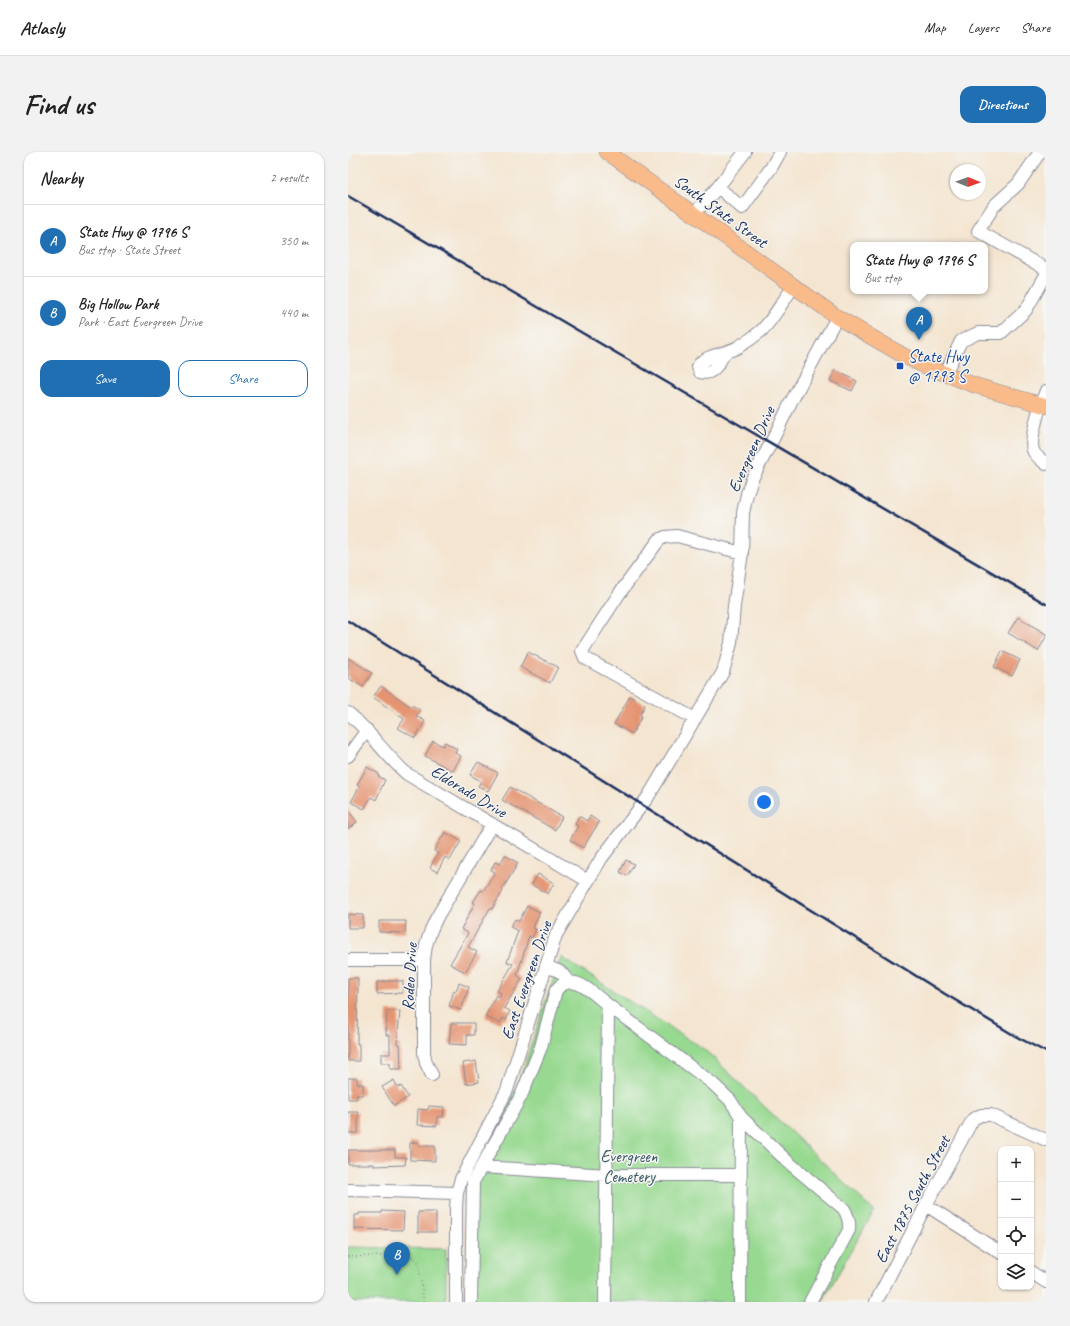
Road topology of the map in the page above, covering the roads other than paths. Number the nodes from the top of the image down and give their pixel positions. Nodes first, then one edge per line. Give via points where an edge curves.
1 (607, 152) edge
2 (745, 152) edge
3 (780, 152) edge
4 (1040, 152) edge
5 (718, 187) junction
6 (694, 214) junction
7 (1046, 269) edge
8 (1046, 275) edge
9 (794, 286) junction
10 (837, 317) junction
11 (725, 353) dead end
12 (945, 374) junction
13 (1044, 400) edge
14 (1046, 464) edge
15 (742, 553) junction
16 (734, 606) joint
17 (348, 713) edge
18 (696, 718) junction
19 (367, 730) junction
20 (348, 756) edge
21 (492, 824) junction
22 (588, 881) junction
23 (348, 960) edge
24 (424, 960) junction
25 (546, 967) junction
26 (568, 982) junction
27 (608, 1005) junction
28 (432, 1075) dead end
29 (740, 1116) junction
30 (1046, 1140) edge
31 (482, 1167) junction
32 (607, 1175) junction
33 (740, 1175) junction
34 (348, 1190) edge
35 (457, 1192) junction
36 (926, 1205) junction
37 (998, 1251) edge
38 (1034, 1274) edge
39 (1046, 1282) edge
40 (881, 1300) edge
41 (456, 1302) edge
42 (471, 1302) edge
43 (605, 1302) edge
44 (740, 1302) edge
45 (810, 1302) edge

1 - 6 main road, South State Street
2 - 5 street
3 - 5 street via 742,208
4 - 7 street via 1018,184 994,206 978,231
5 - 6 street
6 - 9 main road, South State Street
8 - 12 street via 1026,310 1001,333 978,333 961,341
9 - 10 main road, South State Street
9 - 11 street via 761,331
10 - 12 main road, South State Street via 904,356
10 - 15 street, Evergreen Drive via 752,479 743,513
12 - 13 main road, South State Street via 982,387
13 - 14 street via 1032,440 1033,450
15 - 16 street, Evergreen Drive
15 - 18 street via 677,536 659,540 619,594 582,651 585,658
16 - 18 street, East Evergreen Drive via 728,658 723,672
17 - 19 street, Eldorado Drive
18 - 22 street, East Evergreen Drive via 648,797 600,859
19 - 20 street
19 - 21 street, Eldorado Drive via 407,774
21 - 22 street, Eldorado Drive
21 - 24 street, Rodeo Drive via 430,930
22 - 25 street, East Evergreen Drive via 556,936
23 - 24 street
24 - 28 street, Rodeo Drive via 424,1053
25 - 26 street via 563,973
25 - 35 street, East Evergreen Drive via 507,1090 461,1179
26 - 27 street via 578,983
26 - 31 street via 561,984 556,990 530,1075
27 - 29 street via 712,1083 730,1100
27 - 32 street
29 - 33 street
29 - 45 street via 848,1215 849,1230
30 - 36 street, East 1875 South Street via 991,1115 973,1119
31 - 32 street
31 - 42 street via 473,1182
32 - 33 street
32 - 43 street
33 - 44 street
34 - 35 street
35 - 41 street, East Evergreen Drive
36 - 37 street
36 - 40 street, East 1875 South Street
38 - 39 street

